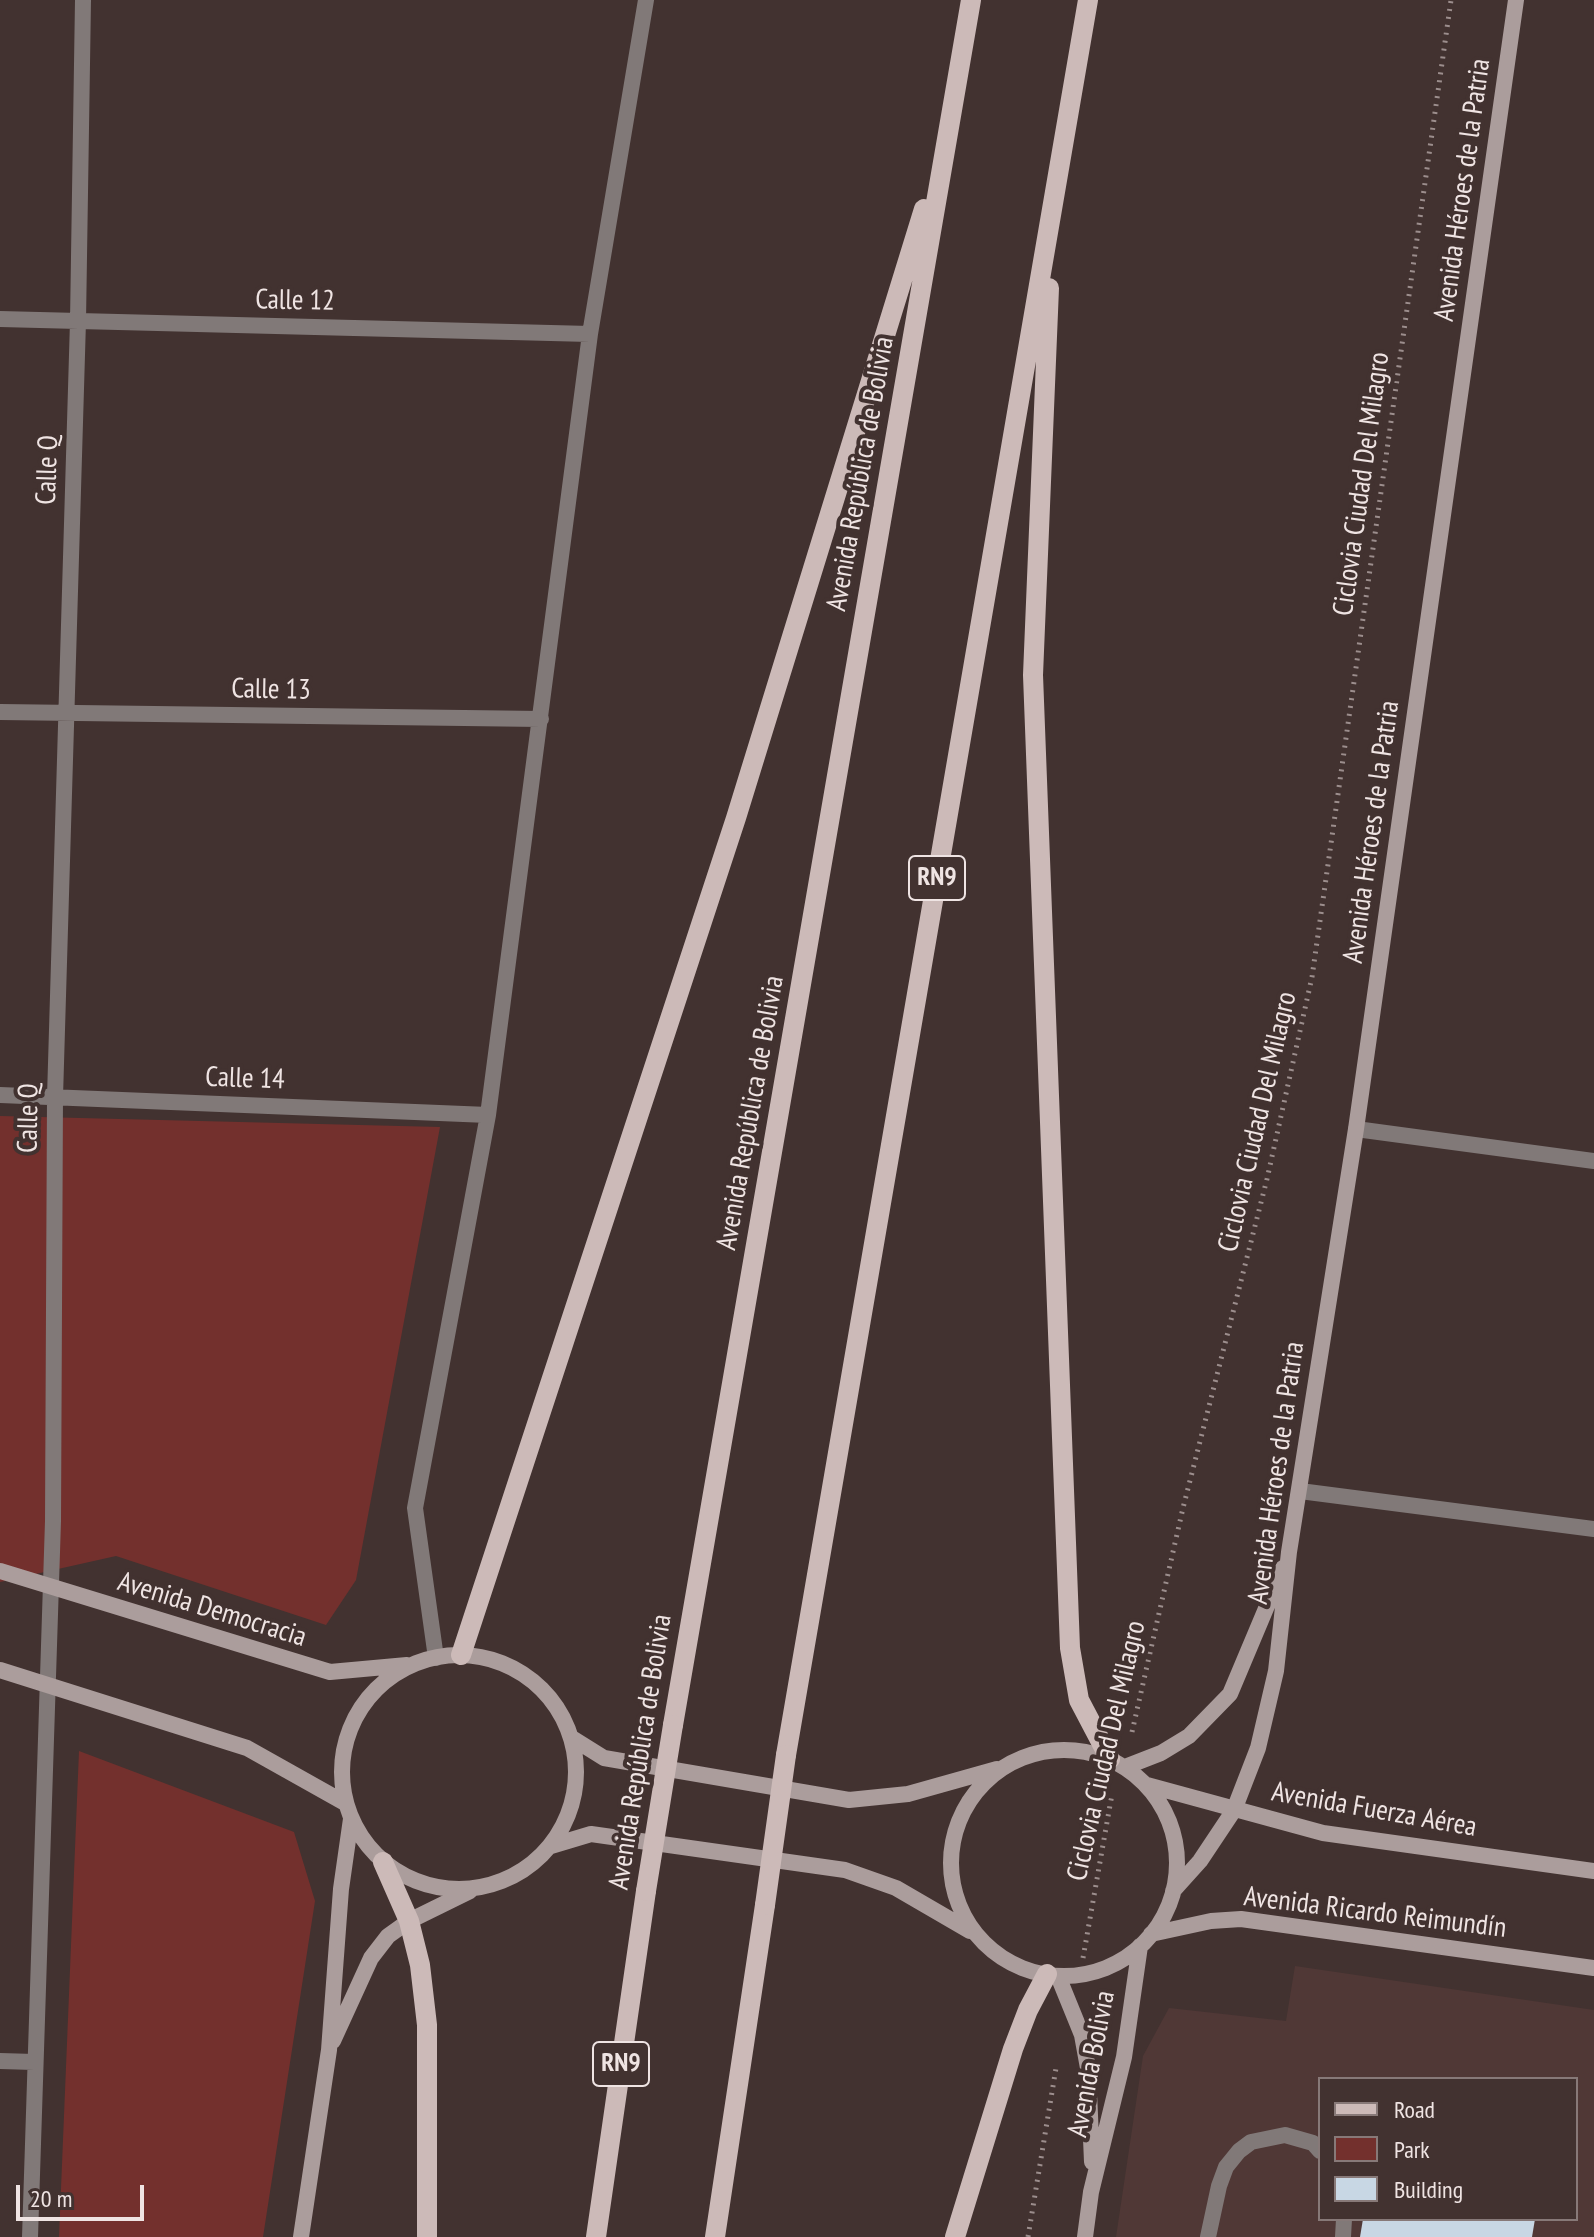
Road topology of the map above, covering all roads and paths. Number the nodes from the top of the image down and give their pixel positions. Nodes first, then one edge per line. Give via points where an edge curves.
1 (83, 0) edge
2 (646, 0) edge
3 (971, 0) edge
4 (1088, 0) edge
5 (1451, 0) edge
6 (1516, 0) edge
7 (949, 129) junction
8 (1053, 208) junction
9 (0, 319) edge
10 (78, 321) junction
11 (590, 334) junction
12 (0, 712) edge
13 (67, 714) junction
14 (541, 719) junction
15 (0, 1095) edge
16 (55, 1097) junction
17 (488, 1115) junction
18 (1356, 1129) junction
19 (1594, 1161) edge
20 (1300, 1491) junction
21 (1594, 1529) edge
22 (1289, 1552) junction
23 (0, 1571) edge
24 (51, 1586) junction
25 (461, 1655) junction
26 (436, 1658) junction
27 (413, 1665) junction
28 (0, 1670) edge
29 (49, 1688) junction
30 (572, 1738) junction
31 (1117, 1763) junction
32 (1004, 1767) junction
33 (1147, 1785) junction
34 (1234, 1810) junction
35 (348, 1811) junction
36 (551, 1846) junction
37 (383, 1862) junction
38 (1594, 1871) edge
39 (476, 1888) junction
40 (1173, 1891) junction
41 (409, 1921) junction
42 (974, 1933) junction
43 (1146, 1940) junction
44 (1594, 1968) edge
45 (1079, 1974) junction
46 (1052, 1975) junction
47 (329, 2050) junction
48 (1058, 2058) dead end
49 (0, 2061) edge
50 (34, 2062) junction
51 (1318, 2149) edge
52 (1091, 2192) junction
53 (30, 2237) edge
54 (301, 2237) edge
55 (427, 2237) edge
56 (596, 2237) edge
57 (715, 2237) edge
58 (955, 2237) edge
59 (1028, 2237) edge
60 (1085, 2237) edge
61 (1208, 2237) edge

1 - 10 street, Calle Q
2 - 11 street
3 - 7 main road, Avenida República de Bolivia / RN9
4 - 8 main road, RN9
5 - 31 path, Ciclovia Ciudad Del Milagro via 1312,977 1267,1179
6 - 18 main road, Avenida Héroes de la Patria
7 - 25 main road via 736,818
7 - 56 main road, Avenida República de Bolivia / RN9, bridge via 673,1725
8 - 31 main road via 1033,675 1070,1648 1079,1700
8 - 57 main road, RN9, bridge via 786,1755
9 - 10 street, Calle 12
10 - 11 street, Calle 12
10 - 13 street, Calle Q
11 - 14 street
12 - 13 street, Calle 13
13 - 14 street, Calle 13
13 - 16 street, Calle Q
14 - 17 street
15 - 16 street, Calle 14
16 - 17 street, Calle 14
16 - 24 street, Calle Q
17 - 26 street via 415,1508
18 - 19 street
18 - 20 main road, Avenida Héroes de la Patria
20 - 21 street
20 - 22 main road, Avenida Héroes de la Patria
22 - 31 main road via 1230,1694 1189,1736 1161,1753
22 - 34 main road, Avenida Héroes de la Patria via 1276,1671 1258,1748
23 - 24 main road, Avenida Democracia
24 - 27 main road, Avenida Democracia via 330,1672
24 - 29 street, Calle Q
25 - 26 main road
25 - 30 main road via 497,1662 530,1679 555,1705
26 - 27 main road
27 - 35 main road via 384,1682 361,1707 346,1737 341,1770
28 - 29 main road
29 - 35 main road via 247,1748
29 - 50 street, Calle Q
30 - 32 main road via 604,1758 849,1800 908,1794
30 - 36 main road via 575,1794
31 - 32 main road via 1084,1751 1057,1751
31 - 33 main road
31 - 45 path, Ciclovia Ciudad Del Milagro
32 - 42 main road via 982,1786 952,1838 950,1872 957,1904
33 - 34 main road, Avenida Fuerza Aérea
33 - 40 main road via 1174,1833 1178,1861
34 - 38 main road, Avenida Fuerza Aérea via 1323,1833
34 - 40 main road, Avenida Héroes de la Patria
35 - 37 main road via 364,1842
35 - 47 main road
36 - 39 main road via 530,1866
36 - 42 main road via 591,1834 845,1870 896,1888
37 - 39 main road via 432,1886
37 - 41 main road
39 - 41 main road
40 - 43 main road
41 - 47 main road via 371,1958
41 - 55 main road via 427,2025
42 - 46 main road via 1019,1967
43 - 44 main road, Avenida Ricardo Reimundín via 1211,1921 1241,1919
43 - 45 main road via 1112,1965
43 - 52 main road, Avenida Bolivia
45 - 46 main road
46 - 52 main road, Avenida Bolivia via 1082,2035 1088,2068
46 - 58 main road via 1028,2010 1013,2049
47 - 54 main road
48 - 59 path
49 - 50 street
50 - 53 street, Calle Q
51 - 61 street via 1285,2135 1251,2142 1239,2151 1219,2186
52 - 60 main road, Avenida Bolivia

